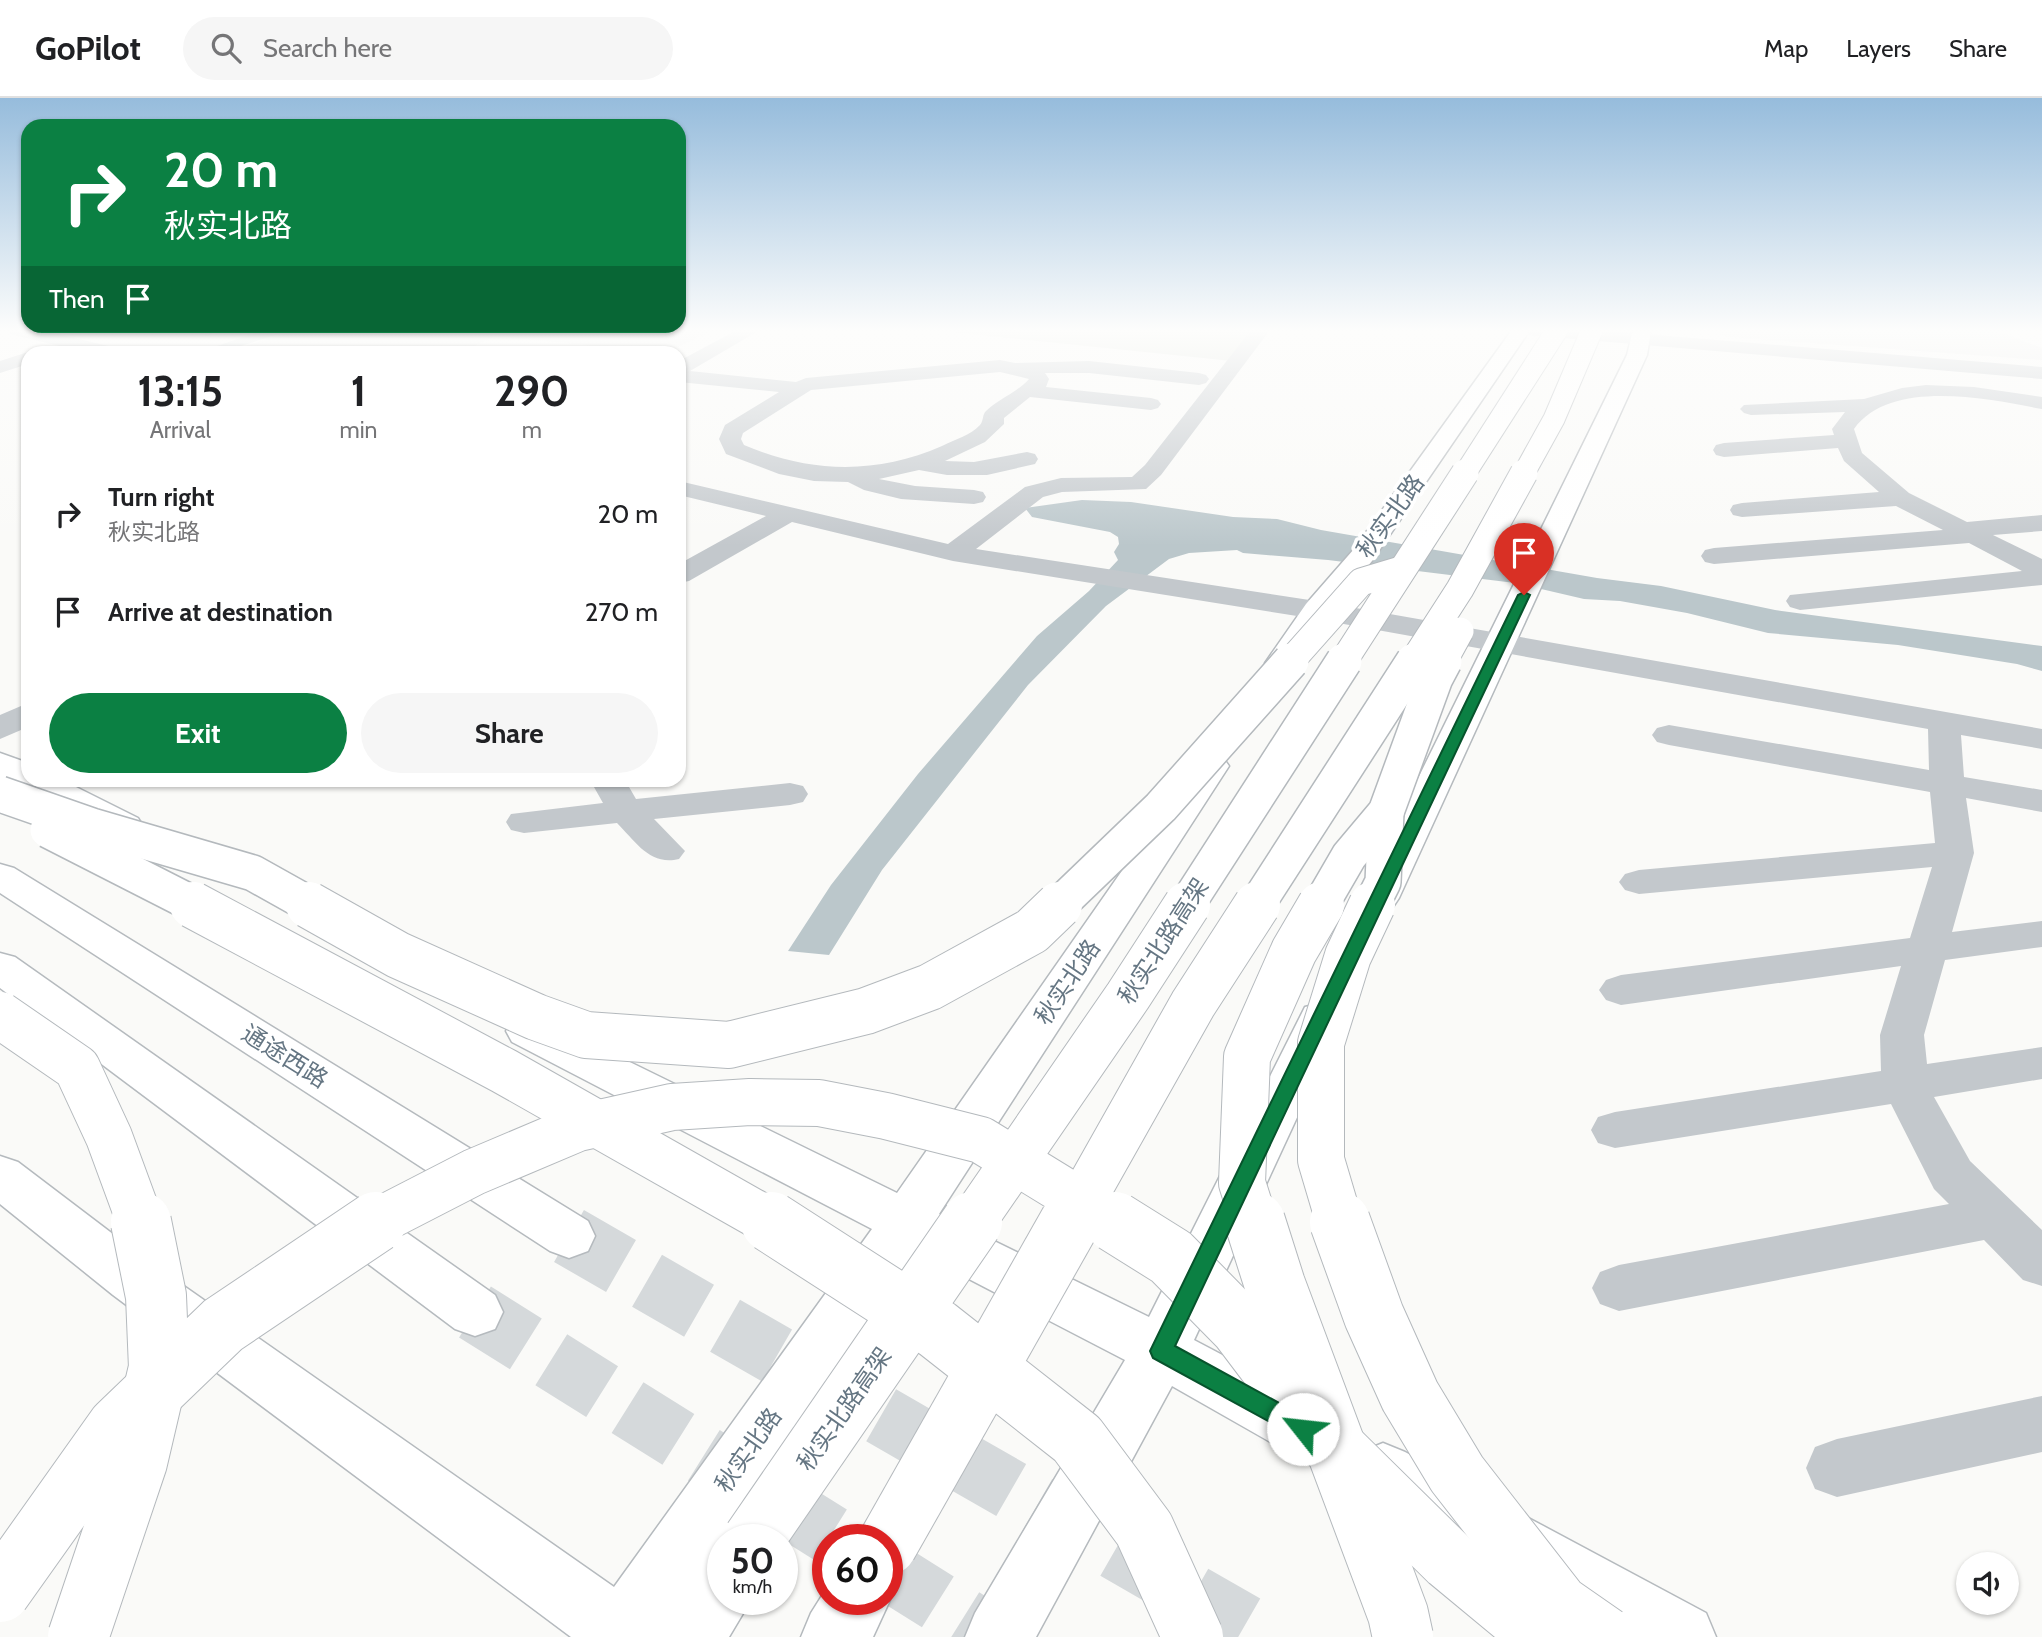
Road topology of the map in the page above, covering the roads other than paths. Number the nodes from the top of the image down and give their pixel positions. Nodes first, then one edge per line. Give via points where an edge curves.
1 (776, 402) edge
2 (1011, 402) edge
3 (1137, 402) edge
4 (1206, 402) edge
5 (1471, 402) edge
6 (1510, 402) edge
7 (1561, 402) edge
8 (1615, 402) edge
9 (1882, 402) edge
10 (1151, 404) dead end
11 (1869, 405) junction
12 (1751, 409) dead end
13 (1847, 441) junction
14 (970, 442) junction
15 (1724, 450) dead end
16 (918, 463) junction
17 (853, 477) junction
18 (686, 490) edge
19 (974, 497) dead end
20 (1900, 498) junction
21 (1742, 510) dead end
22 (788, 514) junction
23 (2042, 523) edge
24 (1968, 532) junction
25 (686, 547) edge
26 (722, 551) junction
27 (953, 553) junction
28 (1714, 556) dead end
29 (1401, 570) junction
30 (2042, 570) edge
31 (686, 571) edge
32 (2042, 577) edge
33 (1460, 589) junction
34 (1800, 601) dead end
35 (1316, 610) junction
36 (1501, 643) junction
37 (21, 717) edge
38 (1944, 722) junction
39 (0, 729) edge
40 (21, 732) edge
41 (1669, 735) dead end
42 (2042, 739) edge
43 (0, 743) edge
44 (0, 763) edge
45 (21, 774) edge
46 (1948, 783) junction
47 (48, 787) edge
48 (611, 787) edge
49 (790, 794) dead end
50 (0, 796) edge
51 (2042, 801) edge
52 (626, 812) junction
53 (1386, 812) junction
54 (524, 822) dead end
55 (666, 850) dead end
56 (1955, 853) junction
57 (0, 876) edge
58 (1639, 882) dead end
59 (2042, 934) edge
60 (1929, 950) junction
61 (0, 967) edge
62 (1621, 990) dead end
63 (0, 1015) edge
64 (2042, 1063) edge
65 (1905, 1086) junction
66 (1615, 1130) dead end
67 (0, 1176) edge
68 (1995, 1217) junction
69 (905, 1223) junction
70 (569, 1236) tunnel mouth
71 (2042, 1264) edge
72 (1619, 1288) dead end
73 (475, 1312) tunnel mouth
74 (1161, 1351) junction
75 (2042, 1424) edge
76 (1836, 1468) dead end
77 (764, 1524) edge
78 (899, 1524) edge
79 (0, 1592) edge
80 (707, 1611) edge
81 (848, 1615) edge
82 (622, 1636) edge
83 (78, 1637) edge
84 (690, 1637) edge
85 (835, 1637) edge
86 (999, 1637) edge
87 (1193, 1637) edge
88 (1403, 1637) edge
89 (1542, 1637) edge
90 (1605, 1637) edge
91 (1682, 1637) edge

1 - 17 street via 733,430 734,449 779,466
2 - 14 street
3 - 10 street
4 - 27 street via 1138,484 1060,485 1034,492
5 - 35 main road, 秋实北路 via 1363,555
6 - 29 main road, 秋实北路高架, bridge
7 - 33 main road, bridge
8 - 36 main road
9 - 11 street
11 - 12 street
11 - 13 street via 1859,409 1843,429
13 - 15 street
13 - 20 street via 1852,456
14 - 16 street
14 - 16 street via 1022,444 1005,466 965,470
16 - 17 street
17 - 19 street via 899,492
18 - 22 street
20 - 21 street
20 - 24 street
22 - 26 street
22 - 27 street
23 - 24 street
24 - 28 street
24 - 30 street
25 - 26 street
26 - 31 street
27 - 35 street
29 - 50 main road, bridge via 1361,582 1161,807 1032,931 930,987 866,1011 729,1045 586,1035 398,955 253,873
29 - 77 main road, 秋实北路高架, bridge via 1128,996
32 - 34 street
33 - 53 main road, bridge via 1471,609 1435,678
33 - 78 main road, bridge via 1193,1004
35 - 36 street
35 - 69 main road, 秋实北路
36 - 38 street
36 - 74 main road
37 - 39 street
38 - 42 street
38 - 46 street
40 - 43 street
41 - 46 street
44 - 45 main road
46 - 51 street
46 - 56 street
47 - 69 main road
48 - 52 street
49 - 52 street
50 - 87 main road, bridge via 52,833 280,949 761,1216 937,1329 1077,1439 1144,1529
52 - 54 street
52 - 55 street
53 - 88 main road, bridge via 1349,856 1294,951 1247,1057 1242,1183
53 - 90 main road, bridge via 1383,882 1348,956 1321,1043 1321,1160 1374,1316 1410,1396 1457,1474 1559,1605
56 - 58 street
56 - 60 street
57 - 70 main road, 通途西路
59 - 60 street
60 - 62 street
60 - 65 street via 1902,1035
61 - 73 main road
63 - 83 main road, bridge via 77,1068 140,1218 156,1296 159,1367 137,1462
64 - 65 street
65 - 66 street
65 - 68 street via 1952,1175
67 - 82 main road via 132,1279
68 - 71 street
68 - 72 street
69 - 74 main road
69 - 82 main road, 秋实北路
74 - 86 main road
74 - 91 main road
75 - 76 street
79 - 89 main road, bridge via 118,1426 223,1325 379,1220 474,1172 578,1128 672,1107 819,1103 981,1140 1171,1257 1240,1327 1321,1434 1449,1560
80 - 84 main road
81 - 85 main road

